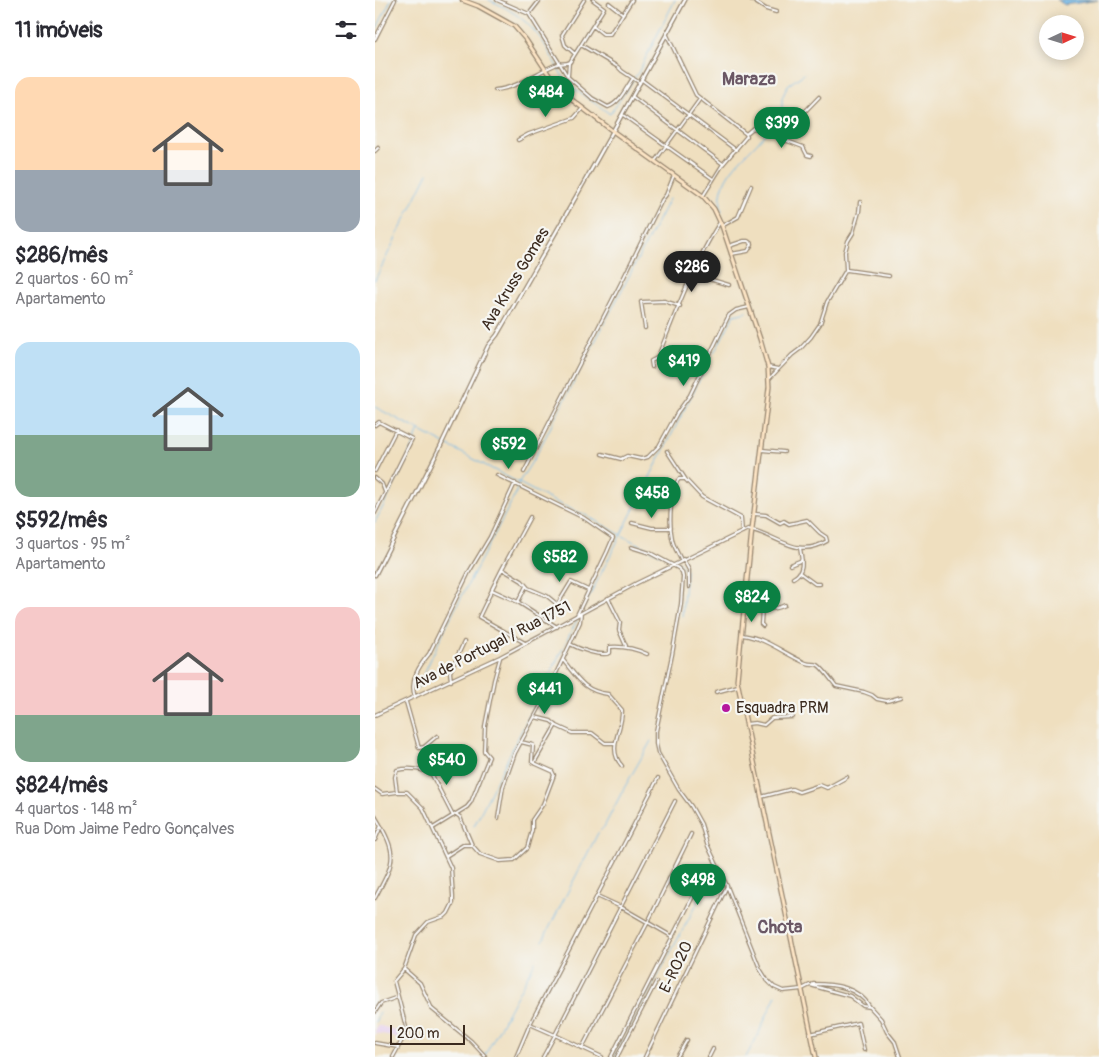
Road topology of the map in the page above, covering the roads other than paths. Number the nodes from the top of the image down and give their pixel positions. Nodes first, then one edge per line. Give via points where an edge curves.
1 (395, 0) edge
2 (462, 0) edge
3 (497, 0) edge
4 (512, 0) edge
5 (540, 0) edge
6 (584, 0) edge
7 (593, 0) edge
8 (632, 0) edge
9 (685, 0) edge
10 (752, 0) edge
11 (609, 3) dead end
12 (512, 6) junction
13 (776, 12) dead end
14 (529, 14) junction
15 (623, 14) junction
16 (593, 26) junction
17 (666, 35) junction
18 (375, 39) edge
19 (581, 46) junction
20 (575, 54) junction
21 (569, 63) junction
22 (558, 64) junction
23 (545, 70) junction
24 (568, 77) junction
25 (634, 79) junction
26 (641, 82) junction
27 (495, 90) dead end
28 (633, 96) junction
29 (819, 97) dead end
30 (700, 99) junction
31 (583, 108) junction
32 (623, 115) junction
33 (689, 115) junction
34 (678, 130) junction
35 (614, 132) junction
36 (746, 134) junction
37 (518, 140) dead end
38 (785, 140) junction
39 (667, 146) junction
40 (379, 148) dead end
41 (736, 150) junction
42 (375, 151) edge
43 (811, 156) dead end
44 (655, 162) junction
45 (723, 164) junction
46 (674, 175) junction
47 (713, 179) junction
48 (751, 186) dead end
49 (703, 196) junction
50 (860, 202) dead end
51 (721, 224) junction
52 (729, 246) junction
53 (731, 254) junction
54 (846, 270) junction
55 (692, 274) junction
56 (889, 276) dead end
57 (729, 285) dead end
58 (680, 306) junction
59 (749, 307) junction
60 (645, 328) dead end
61 (652, 367) dead end
62 (768, 367) junction
63 (778, 369) junction
64 (769, 379) junction
65 (375, 420) edge
66 (379, 422) junction
67 (375, 425) edge
68 (396, 430) junction
69 (762, 450) junction
70 (667, 451) dead end
71 (784, 452) dead end
72 (602, 454) dead end
73 (375, 471) edge
74 (523, 472) dead end
75 (497, 474) dead end
76 (375, 478) edge
77 (686, 480) junction
78 (515, 483) junction
79 (385, 492) junction
80 (375, 513) edge
81 (755, 514) junction
82 (530, 516) dead end
83 (632, 523) dead end
84 (671, 528) junction
85 (752, 530) junction
86 (742, 532) junction
87 (631, 547) dead end
88 (800, 548) junction
89 (682, 560) junction
90 (802, 560) junction
91 (672, 565) junction
92 (790, 565) dead end
93 (502, 569) junction
94 (800, 573) junction
95 (375, 575) edge
96 (793, 578) dead end
97 (820, 584) dead end
98 (526, 586) junction
99 (689, 587) dead end
100 (492, 590) junction
101 (589, 590) junction
102 (608, 598) junction
103 (518, 602) junction
104 (557, 605) junction
105 (785, 605) dead end
106 (745, 608) junction
107 (762, 609) junction
108 (581, 613) junction
109 (577, 615) junction
110 (548, 620) junction
111 (763, 626) dead end
112 (557, 627) junction
113 (742, 635) junction
114 (464, 642) dead end
115 (525, 643) junction
116 (569, 644) junction
117 (626, 647) junction
118 (647, 654) dead end
119 (500, 658) junction
120 (562, 659) junction
121 (451, 681) junction
122 (738, 686) junction
123 (716, 692) dead end
124 (901, 697) dead end
125 (415, 698) junction
126 (406, 702) junction
127 (375, 714) edge
128 (534, 717) junction
129 (793, 717) dead end
130 (746, 724) junction
131 (556, 725) junction
132 (437, 736) dead end
133 (521, 742) junction
134 (615, 743) junction
135 (534, 763) junction
136 (621, 766) dead end
137 (847, 777) dead end
138 (658, 778) dead end
139 (375, 789) edge
140 (397, 792) junction
141 (761, 798) junction
142 (675, 801) dead end
143 (460, 812) junction
144 (456, 814) junction
145 (375, 816) edge
146 (453, 816) junction
147 (459, 817) junction
148 (498, 818) dead end
149 (381, 826) junction
150 (433, 828) junction
151 (691, 834) dead end
152 (375, 840) edge
153 (472, 845) junction
154 (445, 856) junction
155 (708, 867) dead end
156 (727, 886) junction
157 (597, 896) junction
158 (375, 898) edge
159 (621, 907) junction
160 (648, 922) junction
161 (673, 937) junction
162 (404, 969) junction
163 (656, 982) dead end
164 (810, 984) junction
165 (802, 989) junction
166 (397, 997) junction
167 (871, 1007) junction
168 (375, 1012) edge
169 (530, 1024) junction
170 (810, 1034) junction
171 (555, 1035) junction
172 (687, 1040) dead end
173 (375, 1043) edge
174 (398, 1047) junction
175 (582, 1048) junction
176 (713, 1050) dead end
177 (864, 1050) dead end
178 (481, 1052) junction
179 (485, 1056) edge
180 (393, 1057) edge
181 (480, 1057) edge
182 (516, 1057) edge
183 (543, 1057) edge
184 (602, 1057) edge
185 (611, 1057) edge
186 (617, 1057) edge
187 (645, 1057) edge
188 (677, 1057) edge
189 (709, 1057) edge
190 (816, 1057) edge
191 (900, 1057) edge

1 - 18 street
2 - 23 main road via 517,29
3 - 12 street
4 - 12 street
5 - 14 street
6 - 20 street via 562,35 565,45
7 - 16 street via 604,8
8 - 15 street
9 - 17 street, Ava Kruss Gomes
10 - 13 street
11 - 15 street
12 - 14 street
14 - 22 street
15 - 16 street via 609,34 603,34
16 - 19 street
17 - 26 street, Ava Kruss Gomes
17 - 30 street
19 - 20 street
19 - 25 street
20 - 21 street
21 - 22 street
21 - 24 street
22 - 23 street
22 - 24 street
23 - 27 street via 521,83
23 - 31 main road via 559,90
24 - 25 street via 608,107 619,100
25 - 26 street
26 - 28 street, Ava Kruss Gomes
26 - 33 street
28 - 32 street, Ava Kruss Gomes
28 - 34 street
29 - 38 street via 790,127
30 - 33 street
30 - 36 street
31 - 35 main road
31 - 37 street via 576,117
32 - 35 street, Ava Kruss Gomes
32 - 39 street
33 - 34 street
33 - 41 street
34 - 39 street
34 - 45 street
35 - 44 main road
35 - 95 street, Ava Kruss Gomes via 488,346 441,447
36 - 38 street via 754,127
36 - 41 street
38 - 43 street via 803,147
39 - 44 street
39 - 47 street
40 - 42 street
41 - 45 street
44 - 46 main road
45 - 47 street
46 - 49 main road
46 - 74 street
47 - 49 street
48 - 51 street via 738,217
49 - 51 main road
50 - 54 street via 845,252
51 - 52 main road
51 - 55 street
52 - 53 main road
52 - 53 street via 751,242 748,251
53 - 59 main road
54 - 56 street
54 - 63 street via 827,302 820,324
55 - 57 street
55 - 58 street
58 - 60 street via 664,301 641,302
58 - 61 street via 657,358 651,361
59 - 62 main road
59 - 72 street via 729,315 690,396 659,446 641,459 627,456 621,459
62 - 63 street
62 - 64 main road
63 - 64 street
64 - 69 main road
65 - 66 street
66 - 67 street
66 - 68 street
68 - 73 street
68 - 79 street via 412,440
69 - 71 street
69 - 81 main road
70 - 77 street
75 - 78 street
76 - 79 street
77 - 84 street via 679,479 674,485
77 - 86 street via 702,496 741,518
78 - 101 street via 611,536 613,540
78 - 125 street via 490,537 421,665 412,687
79 - 80 street
81 - 85 main road
81 - 88 street via 766,515 780,523 807,520 827,539 821,544
82 - 93 street
83 - 84 street
84 - 89 street via 672,539
85 - 86 street, Ava de Portugal / Rua 1751
85 - 88 street
85 - 106 main road
86 - 89 street, Ava de Portugal / Rua 1751
87 - 91 street
88 - 90 street
89 - 91 street, Ava de Portugal / Rua 1751
89 - 99 street via 689,570
90 - 92 street
90 - 94 street
91 - 102 street, Ava de Portugal / Rua 1751
91 - 156 street via 682,572 683,588 656,744 658,753 701,824
93 - 98 street
93 - 100 street
94 - 96 street
94 - 97 street
98 - 103 street
98 - 104 street
100 - 103 street
100 - 115 street via 479,617
101 - 104 street via 571,582
101 - 109 street
102 - 108 street, Ava de Portugal / Rua 1751
102 - 117 street via 620,622 619,630
103 - 110 street
104 - 110 street
105 - 107 street
106 - 107 street
106 - 113 main road
107 - 111 street
108 - 109 street, Ava de Portugal / Rua 1751
108 - 116 street
109 - 112 street, Ava de Portugal / Rua 1751
110 - 112 street
112 - 115 street, Ava de Portugal / Rua 1751
113 - 122 main road
113 - 124 street via 760,639 805,663 818,665 836,686 887,701
114 - 121 street via 451,672
115 - 119 street, Ava de Portugal / Rua 1751
116 - 117 street via 604,655 610,653 610,647
116 - 120 street
117 - 118 street
119 - 121 street, Ava de Portugal / Rua 1751
119 - 143 street via 485,726 484,751 489,756 471,802
120 - 128 street
120 - 134 street via 587,688 607,694 622,710
121 - 125 street, Ava de Portugal / Rua 1751
122 - 123 street
122 - 130 main road
125 - 126 street, Ava de Portugal / Rua 1751
126 - 127 street, Ava de Portugal / Rua 1751
126 - 132 street via 419,748
128 - 131 street via 551,720
128 - 133 street
129 - 130 street via 772,718 764,724
130 - 141 main road
131 - 134 street via 572,733 592,733 605,743
131 - 135 street
133 - 135 street via 533,745
133 - 148 street via 503,787
134 - 136 street via 615,755
135 - 153 street via 554,775 543,804 532,820 527,848 513,860 500,861 480,854
137 - 141 street via 827,788 820,785 799,792 792,789
138 - 157 street
139 - 140 street via 382,794
140 - 146 street via 397,770 425,771 431,775
140 - 150 street via 407,792 412,796 423,808
141 - 165 main road
142 - 159 street
143 - 144 street
143 - 147 street
144 - 146 street
144 - 147 street
145 - 149 street
146 - 150 street
147 - 153 street
149 - 152 street
149 - 158 street via 391,849 392,861
150 - 154 street
151 - 160 street
153 - 154 street via 463,845
154 - 162 street via 452,872 453,904 445,916 428,922 416,934
155 - 161 street
156 - 165 street via 767,980 783,991
156 - 187 street, E-R020
157 - 159 street
157 - 169 street
159 - 160 street
159 - 171 street
160 - 161 street
160 - 175 street
161 - 185 street
162 - 166 street via 394,982
162 - 178 street via 420,983 432,1009
163 - 186 street
164 - 165 street
164 - 167 street via 844,994 863,1006
164 - 167 street via 833,984 846,988
165 - 170 main road
166 - 168 street via 381,1003
166 - 174 street via 407,1031
167 - 191 street via 895,1042
169 - 171 street
169 - 182 street
170 - 177 street via 858,1023
170 - 190 main road
171 - 175 street
171 - 183 street
172 - 188 street
173 - 174 street
174 - 180 street
175 - 184 street
176 - 189 street
178 - 179 street
178 - 181 street

